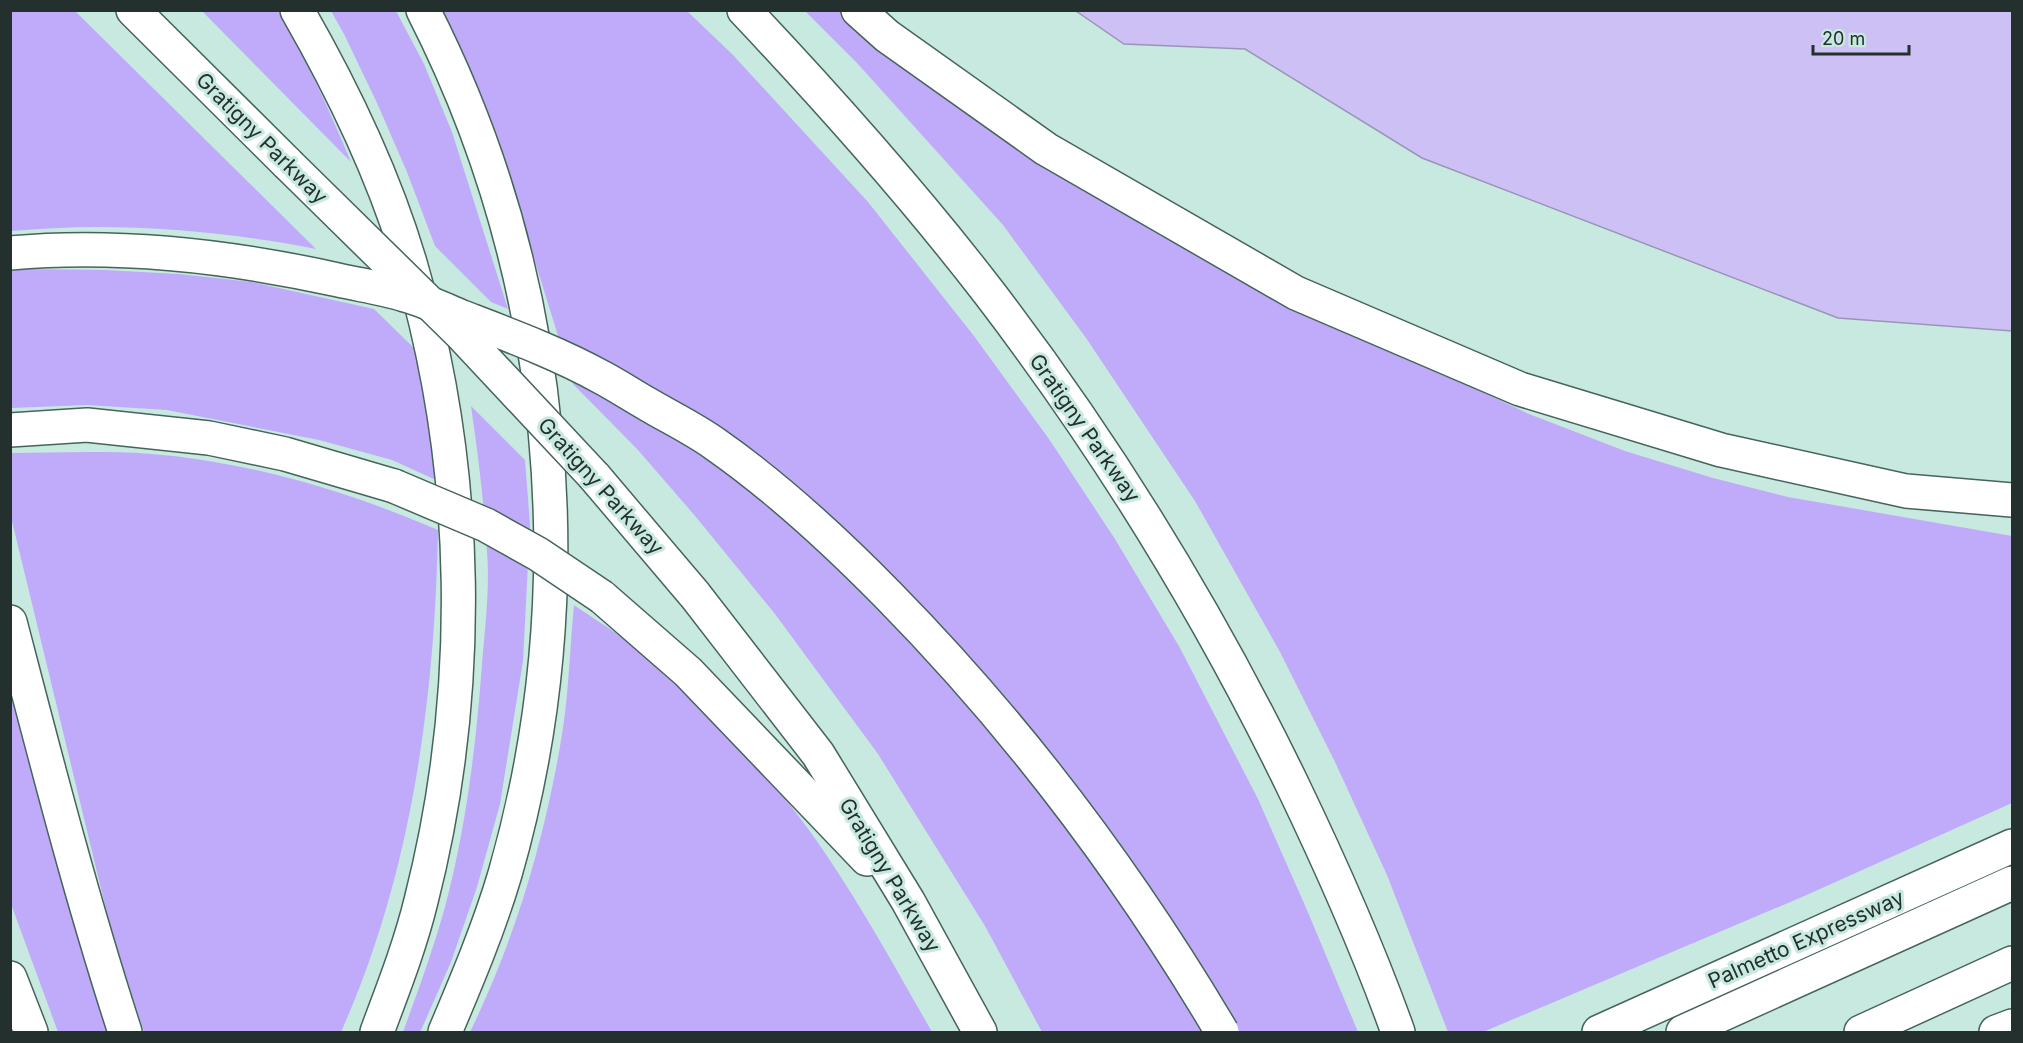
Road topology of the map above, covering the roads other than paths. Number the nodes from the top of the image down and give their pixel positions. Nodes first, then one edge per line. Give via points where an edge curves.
1 (133, 10) edge
2 (297, 10) edge
3 (423, 10) edge
4 (744, 10) edge
5 (858, 10) edge
6 (10, 253) edge
7 (10, 430) edge
8 (2013, 500) edge
9 (10, 622) edge
10 (2013, 846) edge
11 (2013, 883) edge
12 (908, 900) junction
13 (2013, 963) edge
14 (10, 978) edge
15 (2013, 1026) edge
16 (31, 1032) edge
17 (125, 1032) edge
18 (377, 1032) edge
19 (445, 1032) edge
20 (980, 1032) edge
21 (1222, 1032) edge
22 (1398, 1032) edge
23 (1599, 1032) edge
24 (1683, 1032) edge
25 (1861, 1032) edge
26 (1996, 1032) edge

1 - 12 main road, Gratigny Parkway, bridge via 462,334 594,476 695,595 818,754
2 - 18 main road via 354,119 410,263 435,364 453,490 459,626 447,771 421,903
3 - 19 main road via 473,119 514,249 541,391 552,537 541,696 520,818 488,930
4 - 22 main road, Gratigny Parkway via 826,97 990,294 1134,498 1252,703 1332,867
5 - 8 main road via 887,36 1046,149 1286,287 1520,389 1721,450 1906,490
6 - 21 main road, bridge via 48,249 140,250 222,257 406,295 600,376 712,442 773,487 853,558 1004,723 1132,893
7 - 12 main road, bridge via 87,425 208,438 285,454 394,486 486,525 602,597 688,672
9 - 17 main road via 102,962
10 - 23 main road, Palmetto Expressway
11 - 24 main road
12 - 20 main road, Gratigny Parkway
13 - 25 main road
14 - 16 main road
15 - 26 main road

